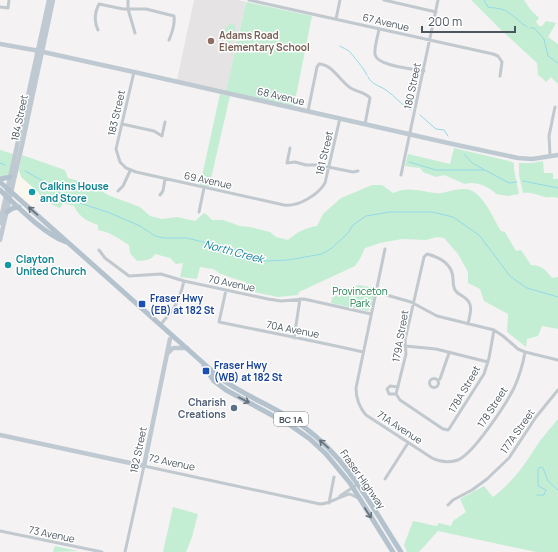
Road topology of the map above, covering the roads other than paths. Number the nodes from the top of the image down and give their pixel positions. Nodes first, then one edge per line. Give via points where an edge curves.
1 (9, 0) edge
2 (49, 0) edge
3 (53, 0) edge
4 (128, 0) edge
5 (249, 0) edge
6 (340, 0) edge
7 (384, 0) edge
8 (438, 0) edge
9 (266, 2) edge
10 (0, 7) edge
11 (128, 8) junction
12 (436, 12) junction
13 (336, 19) junction
14 (379, 29) junction
15 (98, 30) dead end
16 (135, 33) dead end
17 (169, 40) dead end
18 (430, 40) junction
19 (0, 44) edge
20 (40, 51) junction
21 (424, 71) junction
22 (134, 72) junction
23 (500, 76) dead end
24 (555, 107) dead end
25 (25, 108) junction
26 (308, 111) junction
27 (29, 114) junction
28 (340, 118) junction
29 (165, 122) dead end
30 (122, 124) junction
31 (366, 124) junction
32 (410, 134) junction
33 (290, 148) dead end
34 (550, 155) junction
35 (558, 155) edge
36 (329, 167) junction
37 (130, 171) junction
38 (358, 171) dead end
39 (401, 175) dead end
40 (10, 177) junction
41 (165, 179) junction
42 (0, 180) edge
43 (204, 188) junction
44 (0, 190) edge
45 (9, 190) junction
46 (118, 191) dead end
47 (160, 195) dead end
48 (8, 197) junction
49 (301, 203) joint
50 (19, 207) junction
51 (7, 212) junction
52 (199, 212) dead end
53 (0, 223) edge
54 (0, 240) edge
55 (69, 243) junction
56 (385, 249) dead end
57 (99, 250) dead end
58 (184, 281) junction
59 (226, 290) junction
60 (376, 292) junction
61 (300, 299) junction
62 (413, 303) junction
63 (371, 314) junction
64 (161, 324) junction
65 (468, 324) junction
66 (494, 330) junction
67 (294, 338) junction
68 (170, 339) dead end
69 (405, 346) junction
70 (187, 348) junction
71 (168, 352) junction
72 (363, 352) junction
73 (525, 352) junction
74 (449, 353) junction
75 (200, 360) junction
76 (558, 360) edge
77 (488, 362) junction
78 (438, 380) dead end
79 (398, 387) junction
80 (558, 390) edge
81 (396, 394) junction
82 (0, 435) edge
83 (408, 443) junction
84 (458, 460) joint
85 (144, 466) junction
86 (334, 477) dead end
87 (385, 479) dead end
88 (358, 484) junction
89 (353, 488) junction
90 (339, 497) junction
91 (360, 500) junction
92 (329, 503) junction
93 (448, 505) dead end
94 (0, 531) edge
95 (102, 552) edge
96 (125, 552) edge
97 (393, 552) edge
98 (401, 552) edge

1 - 10 street via 8,8
2 - 20 street, 184 Street
3 - 20 street, 184 Street
4 - 11 street
5 - 9 street, 67 Avenue
6 - 13 street
7 - 12 street
8 - 12 street, 180 Street
9 - 13 street, 67 Avenue
11 - 15 street via 98,5 95,16
11 - 16 street
11 - 17 street via 172,15 174,19
12 - 18 street, 180 Street
13 - 14 street, 67 Avenue
14 - 18 street, 67 Avenue
14 - 21 street via 375,56 395,67
18 - 21 street, 180 Street
18 - 23 street, 67 Avenue via 498,56 502,62
19 - 20 street, 68 Avenue
20 - 22 street, 68 Avenue
20 - 25 street, 184 Street
20 - 27 street, 184 Street
21 - 32 street, 180 Street
22 - 26 street, 68 Avenue
22 - 30 street, 183 Street
24 - 34 street via 549,136
25 - 27 street
25 - 40 street, 184 Street
26 - 28 street, 68 Avenue
26 - 31 street via 317,67 323,64 349,87 370,98
27 - 45 street, 184 Street
28 - 31 street, 68 Avenue
28 - 36 street, 181 Street
29 - 30 street via 162,136 154,131
30 - 37 street, 183 Street via 116,149 122,165
31 - 32 street, 68 Avenue
32 - 34 street, 68 Avenue via 522,158
32 - 39 street, 180 Street
33 - 36 street via 287,163
34 - 35 street, 68 Avenue
36 - 38 street
36 - 49 street, 181 Street via 323,187
37 - 41 street, 69 Avenue
37 - 46 street
40 - 42 main road
40 - 45 street, 184 Street
41 - 43 street, 69 Avenue
41 - 47 street
42 - 45 main road, Fraser Highway / BC 1A
43 - 49 street, 69 Avenue via 284,205
43 - 52 street
44 - 48 main road, Fraser Highway
45 - 48 street, 184 Street
55 -> 45 main road, Fraser Highway / BC 1A
48 - 50 main road, Fraser Highway
48 - 51 street, 184 Street
48 - 53 street, 184 Street
50 - 51 main road
50 - 55 main road, Fraser Highway via 41,227
51 - 54 street, 184 Street
55 - 64 main road, Fraser Highway / BC 1A
56 - 60 street
57 - 58 street, 70 Avenue via 105,258 129,276 161,274
58 - 59 street, 70 Avenue
58 - 64 street via 173,312
59 - 61 street, 70 Avenue via 275,301
59 - 67 street, 70A Avenue via 219,322
60 - 62 street
60 - 63 street
61 - 63 street, 70 Avenue
61 - 67 street
62 - 65 street via 437,316
62 - 65 street, 179A Street via 424,257 427,254 440,258 449,266 454,288 471,305
62 - 69 street, 179A Street
63 - 72 street
64 - 70 main road, Fraser Highway / BC 1A
65 - 66 street
66 - 73 street
66 - 77 street, 178A Street
67 - 72 street, 70A Avenue
68 - 71 street, 182 Street
69 - 74 street
69 - 79 street, 179A Street via 406,354
70 - 71 street via 173,348
70 - 75 main road, Fraser Highway / BC 1A
71 - 85 street, 182 Street
72 - 83 street, 71A Avenue via 356,396 362,410
73 - 76 street
73 - 84 street, 178 Street via 516,382 485,434
74 - 77 street
74 - 78 street
88 -> 75 main road, Fraser Highway / BC 1A via 344,464 310,432 291,418 228,383
75 -> 89 main road, Fraser Highway / BC 1A via 214,380 226,390 290,425 310,440 338,467
77 - 81 street, 178A Street via 484,374 448,430 400,400
79 - 81 street, 179A Street
79 - 81 street via 390,386 387,389 389,394
80 - 93 street, 177A Street via 536,417 509,458 487,480
82 - 85 street, 72 Avenue
83 - 84 street, 71A Avenue via 438,460
83 - 87 street
85 - 92 street, 72 Avenue via 320,504
85 - 96 street, 182 Street
86 - 92 street
88 - 89 street
88 - 98 main road, Fraser Highway / BC 1A
89 - 90 street
89 - 91 main road, Fraser Highway / BC 1A
90 - 91 street via 350,494
90 - 92 street
91 -> 97 main road, Fraser Highway / BC 1A
94 - 95 street, 73 Avenue

